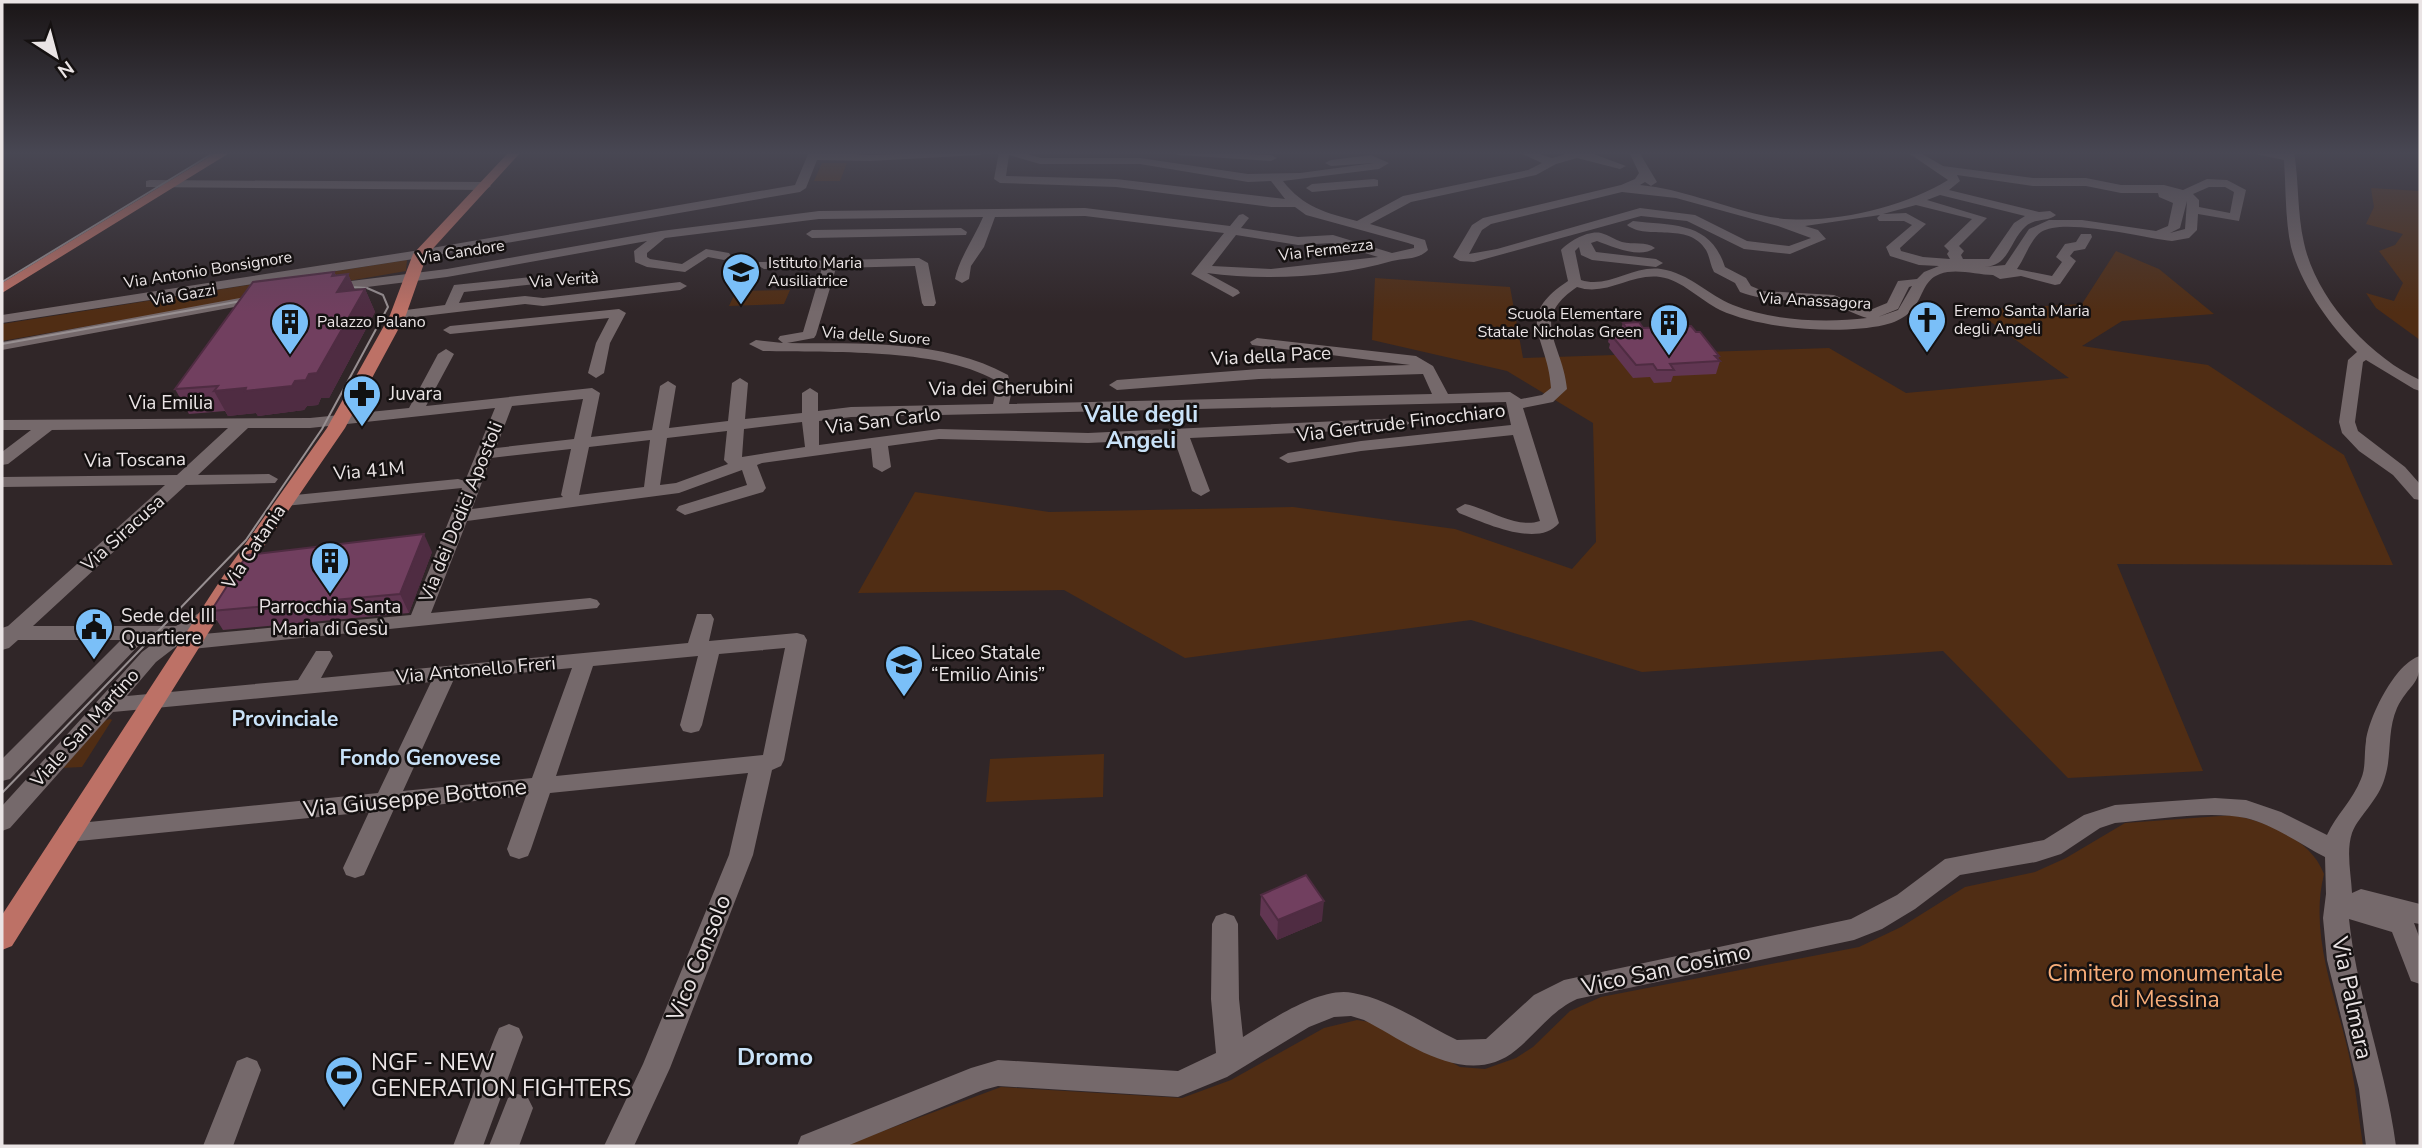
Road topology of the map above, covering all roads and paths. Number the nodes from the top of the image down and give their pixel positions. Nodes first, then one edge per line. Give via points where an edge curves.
1 (114, 206) edge
2 (138, 206) edge
3 (466, 206) edge
4 (699, 206) edge
5 (1300, 206) edge
6 (1396, 206) edge
7 (1550, 206) edge
8 (1594, 206) edge
9 (1696, 206) edge
10 (1717, 206) edge
11 (1898, 206) edge
12 (1934, 206) edge
13 (1997, 206) edge
14 (2178, 206) edge
15 (2193, 206) edge
16 (2237, 206) edge
17 (2294, 206) edge
18 (2193, 209) junction
19 (990, 212) junction
20 (888, 214) junction
21 (1858, 215) junction
22 (2038, 216) junction
23 (2069, 216) dead end
24 (1243, 218) dead end
25 (1697, 220) junction
26 (1815, 221) junction
27 (1782, 223) junction
28 (744, 224) junction
29 (1359, 224) junction
30 (1633, 225) junction
31 (1233, 231) junction
32 (2162, 231) dead end
33 (961, 232) dead end
34 (883, 234) junction
35 (661, 235) junction
36 (2086, 237) dead end
37 (1591, 238) junction
38 (1333, 239) junction
39 (2296, 240) junction
40 (1542, 241) junction
41 (1648, 248) dead end
42 (420, 254) junction
43 (724, 256) dead end
44 (536, 257) junction
45 (1390, 257) junction
46 (830, 264) junction
47 (764, 265) dead end
48 (1675, 265) dead end
49 (1960, 265) junction
50 (1204, 269) junction
51 (2294, 271) dead end
52 (2, 273) edge
53 (412, 278) junction
54 (962, 279) dead end
55 (531, 281) junction
56 (1575, 282) junction
57 (1922, 284) junction
58 (680, 286) dead end
59 (2, 289) edge
60 (310, 290) edge
61 (1233, 293) dead end
62 (275, 296) edge
63 (526, 300) junction
64 (929, 303) dead end
65 (486, 305) junction
66 (450, 309) junction
67 (398, 315) junction
68 (2, 318) edge
69 (519, 323) junction
70 (478, 327) junction
71 (450, 330) dead end
72 (1256, 342) dead end
73 (2, 346) edge
74 (446, 354) dead end
75 (2365, 354) junction
76 (1428, 369) junction
77 (596, 373) dead end
78 (1259, 374) junction
79 (740, 383) dead end
80 (1117, 385) dead end
81 (668, 386) dead end
82 (2420, 386) edge
83 (810, 393) dead end
84 (1442, 398) junction
85 (505, 403) junction
86 (1268, 404) junction
87 (1515, 405) junction
88 (1046, 408) junction
89 (1000, 409) junction
90 (414, 413) junction
91 (811, 416) junction
92 (340, 421) junction
93 (244, 423) junction
94 (1402, 423) dead end
95 (49, 424) junction
96 (2, 425) edge
97 (736, 425) junction
98 (1317, 428) junction
99 (1520, 429) junction
100 (660, 434) junction
101 (1181, 435) junction
102 (1048, 438) junction
103 (581, 443) junction
104 (879, 443) junction
105 (811, 444) dead end
106 (1326, 452) junction
107 (485, 454) junction
108 (1288, 458) dead end
109 (2, 460) edge
110 (740, 461) junction
111 (882, 467) dead end
112 (181, 480) junction
113 (269, 480) dead end
114 (2, 482) edge
115 (457, 484) dead end
116 (651, 485) dead end
117 (1201, 491) dead end
118 (570, 495) dead end
119 (2420, 495) edge
120 (285, 500) junction
121 (685, 509) dead end
122 (1465, 509) dead end
123 (460, 516) junction
124 (268, 564) edge
125 (239, 567) junction
126 (590, 604) dead end
127 (704, 619) dead end
128 (418, 621) junction
129 (194, 631) junction
130 (139, 633) junction
131 (5, 637) edge
132 (797, 640) joint
133 (703, 649) junction
134 (323, 656) dead end
135 (585, 660) junction
136 (2420, 663) edge
137 (446, 673) junction
138 (305, 686) junction
139 (156, 700) junction
140 (106, 705) junction
141 (691, 726) dead end
142 (762, 764) junction
143 (2, 773) edge
144 (543, 785) junction
145 (387, 800) junction
146 (2, 822) edge
147 (69, 833) junction
148 (519, 849) dead end
149 (2337, 852) junction
150 (355, 868) dead end
151 (2339, 899) junction
152 (2411, 919) edge
153 (1225, 924) dead end
154 (2, 938) edge
155 (2420, 973) edge
156 (509, 1037) dead end
157 (1231, 1058) junction
158 (247, 1070) dead end
159 (518, 1108) dead end
160 (218, 1146) edge
161 (468, 1146) edge
162 (504, 1146) edge
163 (619, 1146) edge
164 (812, 1146) edge
165 (2381, 1146) edge

1 - 52 main road
2 - 59 main road
3 - 42 main road
4 - 42 street, Via Antonio Bonsignore
5 - 29 street
6 - 29 street
7 - 40 street via 1487,221 1477,228 1460,257
8 - 40 street via 1545,218 1540,223
9 - 25 street via 1709,216
10 - 27 street
11 - 21 street
12 - 49 street via 1981,218 1951,246
13 - 22 street
14 - 32 street via 2175,229
15 - 18 street
16 - 18 street via 2235,218
17 - 39 street
18 - 49 street via 2191,230 2184,236 2052,223 2033,232 2010,268 1992,271
19 - 20 street, Via Candore
19 - 31 street, Via Candore via 1085,212
19 - 54 street
20 - 28 street, Via Candore via 819,215
20 - 34 street
21 - 26 street
21 - 49 street via 1919,222 1892,251 1926,262
22 - 23 street
22 - 49 street via 2018,226 1992,262
24 - 31 street
25 - 27 street via 1744,245 1790,250 1820,239
25 - 40 street via 1633,213
26 - 27 street
26 - 30 street via 1833,237 1833,243 1793,256 1732,248 1678,220
28 - 34 street via 744,235 812,230
28 - 35 street, Via Candore
29 - 38 street via 1346,227
29 - 45 street, Via Fermezza via 1422,245 1417,253
30 - 37 street
30 - 57 street via 1689,232 1711,248 1719,269 1761,295 1834,299 1871,315 1893,306 1907,282
31 - 38 street, Via Candore via 1298,241
31 - 50 street
33 - 34 street
35 - 43 street via 641,251 640,259 685,268 706,253
35 - 44 street, Via Candore
36 - 49 street via 2080,246 2070,247 2063,257 2069,261 2055,281 2021,272 1986,275
37 - 41 street
37 - 48 street via 1586,252 1597,257
37 - 56 street via 1568,250
38 - 45 street, Via Candore
39 - 51 street via 2284,238
39 - 75 street via 2333,316
42 - 53 main road, Via Catania
42 - 68 street, Via Antonio Bonsignore
44 - 53 street, Via Candore
44 - 55 street
45 - 50 street, Via Fermezza via 1273,275
46 - 47 street
46 - 64 street via 921,263
46 - 89 street, Via delle Suore via 809,335 757,344 909,353 977,366 1002,378
49 - 57 street via 1933,272
50 - 61 street via 1198,274
53 - 60 street
53 - 67 main road, Via Catania
55 - 63 street
55 - 66 street via 459,288
56 - 57 street, Via Anassagora via 1596,287 1635,273 1660,273 1751,316 1860,324 1903,314
56 - 87 street via 1546,303 1542,315 1559,390 1547,399
58 - 63 street, Via Verità via 543,302
62 - 73 street, Via Gazzi
63 - 65 street, Via Verità
63 - 69 street
65 - 66 street, Via Verità
65 - 70 street
66 - 67 street, Via Verità
67 - 92 main road, Via Catania
69 - 70 street
69 - 77 street via 619,313 603,343
70 - 71 street
72 - 76 street via 1416,361
74 - 90 street
75 - 82 street
75 - 119 street via 2356,360 2347,422 2350,433 2399,471
76 - 78 street, Via della Pace
76 - 84 street
78 - 80 street, Via della Pace
78 - 86 street
79 - 97 street
81 - 100 street
83 - 91 street
84 - 86 street, Via dei Cherubini
84 - 87 street, Via dei Cherubini via 1510,397
85 - 90 street, Via Emilia
85 - 103 street, Via Emilia via 592,393
85 - 107 street, Via dei Dodici Apostoli
86 - 88 street, Via dei Cherubini
87 - 99 street
88 - 89 street, Via dei Cherubini
88 - 102 street
89 - 91 street, Via dei Cherubini
90 - 92 street, Via Emilia
91 - 97 street, Via dei Cherubini
91 - 105 street
92 - 93 street, Via Emilia
92 - 120 main road, Via Catania
93 - 95 street, Via Emilia
93 - 112 street, Via Siracusa
94 - 98 street, Via San Carlo
95 - 96 street, Via Emilia
95 - 109 street
97 - 100 street, Via dei Cherubini
97 - 110 street
98 - 101 street, Via San Carlo
98 - 106 street
99 - 106 street, Via Gertrude Finocchiaro
99 - 122 street via 1550,523 1537,529 1510,526
100 - 103 street, Via dei Cherubini
100 - 116 street
101 - 102 street, Via San Carlo
101 - 117 street
102 - 104 street, Via San Carlo via 939,434
103 - 107 street, Via dei Cherubini
103 - 118 street
104 - 110 street, Via San Carlo
104 - 111 street
106 - 108 street, Via Gertrude Finocchiaro
107 - 123 street, Via dei Dodici Apostoli
110 - 121 street via 757,488
110 - 123 street, Via San Carlo via 679,488
112 - 113 street, Via Toscana
112 - 114 street, Via Toscana
112 - 131 street, Via Siracusa
115 - 120 street, Via 41M
120 - 125 main road, Via Catania
123 - 128 street, Via dei Dodici Apostoli
124 - 125 street
125 - 129 main road, Via Catania
126 - 128 street
127 - 133 street
128 - 129 street
129 - 130 street
129 - 139 main road, Via Catania
129 - 140 street, Viale San Martino via 149,657
130 - 131 street
130 - 143 street, Viale San Martino
132 - 133 street, Via Antonello Freri
132 - 142 street, Vico Consolo via 774,760
133 - 135 street, Via Antonello Freri
133 - 141 street
134 - 138 street
135 - 137 street, Via Antonello Freri
135 - 144 street
136 - 149 street, Via Palmara via 2386,709 2377,739 2374,777 2339,835
137 - 138 street, Via Antonello Freri
137 - 145 street
138 - 139 street, Via Antonello Freri
139 - 140 street, Via Antonello Freri
139 - 147 main road, Via Catania
140 - 146 street, Viale San Martino
142 - 144 street, Via Giuseppe Bottone
142 - 163 street, Vico Consolo via 741,855 656,1068
144 - 145 street, Via Giuseppe Bottone
144 - 148 street
145 - 147 street, Via Giuseppe Bottone
145 - 150 street
147 - 154 main road, Via Catania
149 - 151 street, Via Palmara
149 - 157 street, Vico San Cosimo via 2246,809 2115,814 2092,821 2052,847 1954,866 1906,902 1854,929 1574,988 1549,1000 1494,1051 1454,1052 1390,1018 1351,1004 1308,1014
151 - 152 street
151 - 165 street, Via Palmara via 2340,960
152 - 155 street
153 - 157 street
156 - 161 street
157 - 164 street, Vico San Cosimo via 1194,1079 1162,1085 998,1073
158 - 160 street
159 - 162 street

